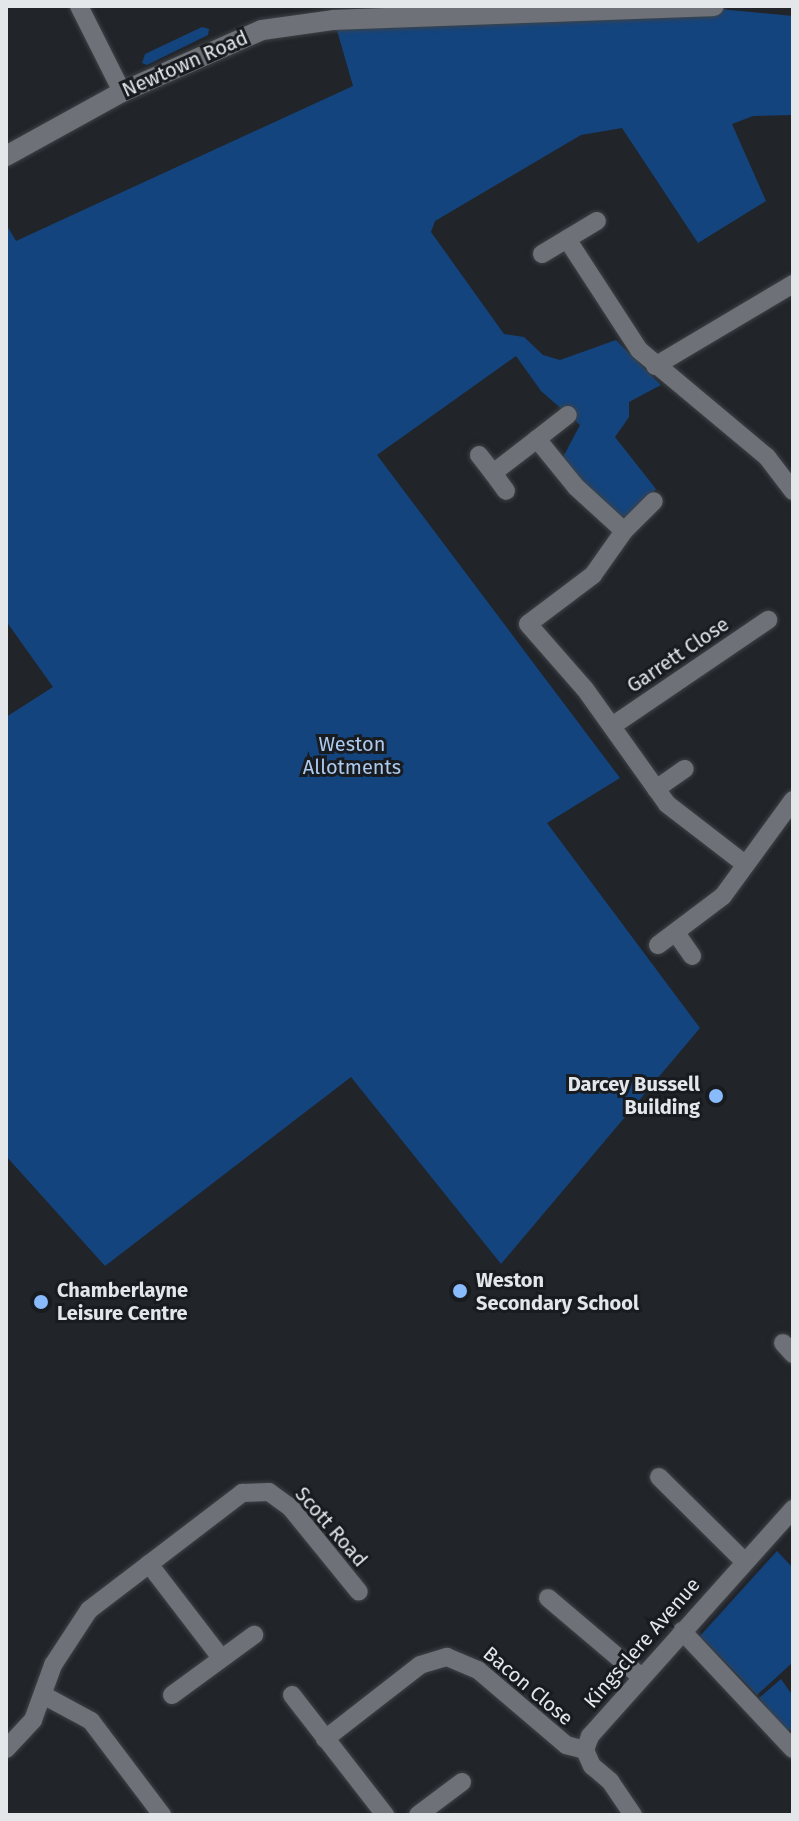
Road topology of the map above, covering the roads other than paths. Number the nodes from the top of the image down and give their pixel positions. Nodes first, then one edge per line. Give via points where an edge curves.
1 (79, 6) edge
2 (714, 6) edge
3 (618, 8) edge
4 (122, 92) junction
5 (6, 156) edge
6 (597, 221) dead end
7 (567, 239) junction
8 (542, 254) dead end
9 (793, 284) edge
10 (655, 366) junction
11 (568, 415) dead end
12 (537, 439) junction
13 (479, 455) dead end
14 (493, 473) junction
15 (790, 479) edge
16 (506, 491) dead end
17 (654, 501) dead end
18 (624, 531) junction
19 (768, 620) dead end
20 (612, 726) junction
21 (685, 769) dead end
22 (656, 789) junction
23 (793, 800) edge
24 (745, 864) junction
25 (676, 933) junction
26 (658, 945) dead end
27 (692, 956) dead end
28 (659, 1477) dead end
29 (793, 1509) edge
30 (744, 1561) junction
31 (149, 1564) junction
32 (359, 1592) dead end
33 (548, 1598) dead end
34 (682, 1631) junction
35 (254, 1635) dead end
36 (221, 1658) junction
37 (641, 1677) junction
38 (43, 1695) junction
39 (172, 1695) dead end
40 (292, 1695) dead end
41 (325, 1739) junction
42 (6, 1749) edge
43 (793, 1749) edge
44 (585, 1750) junction
45 (462, 1782) dead end
46 (162, 1815) edge
47 (385, 1815) edge
48 (418, 1815) edge
49 (633, 1815) edge

1 - 4 street
2 - 3 street, Newtown Road
3 - 4 street, Newtown Road via 290,25 225,42
4 - 5 street, Newtown Road
6 - 7 street
7 - 8 street
7 - 10 street via 626,334
9 - 10 street
10 - 15 street
11 - 12 street
12 - 14 street
12 - 18 street via 576,487
13 - 14 street
14 - 16 street
17 - 18 street
18 - 20 street via 593,575 528,624
19 - 20 street, Garrett Close
20 - 22 street
21 - 22 street
22 - 24 street via 679,816
23 - 24 street
24 - 25 street via 723,896
25 - 26 street
25 - 27 street
28 - 30 street
29 - 30 street, Kingsclere Avenue
30 - 34 street, Kingsclere Avenue
31 - 32 street, Scott Road via 242,1493 269,1492 290,1507
31 - 36 street
31 - 38 street, Scott Road via 89,1610 68,1635
33 - 37 street
34 - 37 street, Kingsclere Avenue
34 - 43 street
35 - 36 street
36 - 39 street
37 - 44 street, Kingsclere Avenue via 590,1736
38 - 42 street, Scott Road via 33,1720
38 - 46 street via 91,1721
40 - 41 street
41 - 44 street, Bacon Close via 420,1665 447,1657 478,1670 555,1739
41 - 47 street
44 - 49 street
45 - 48 street

